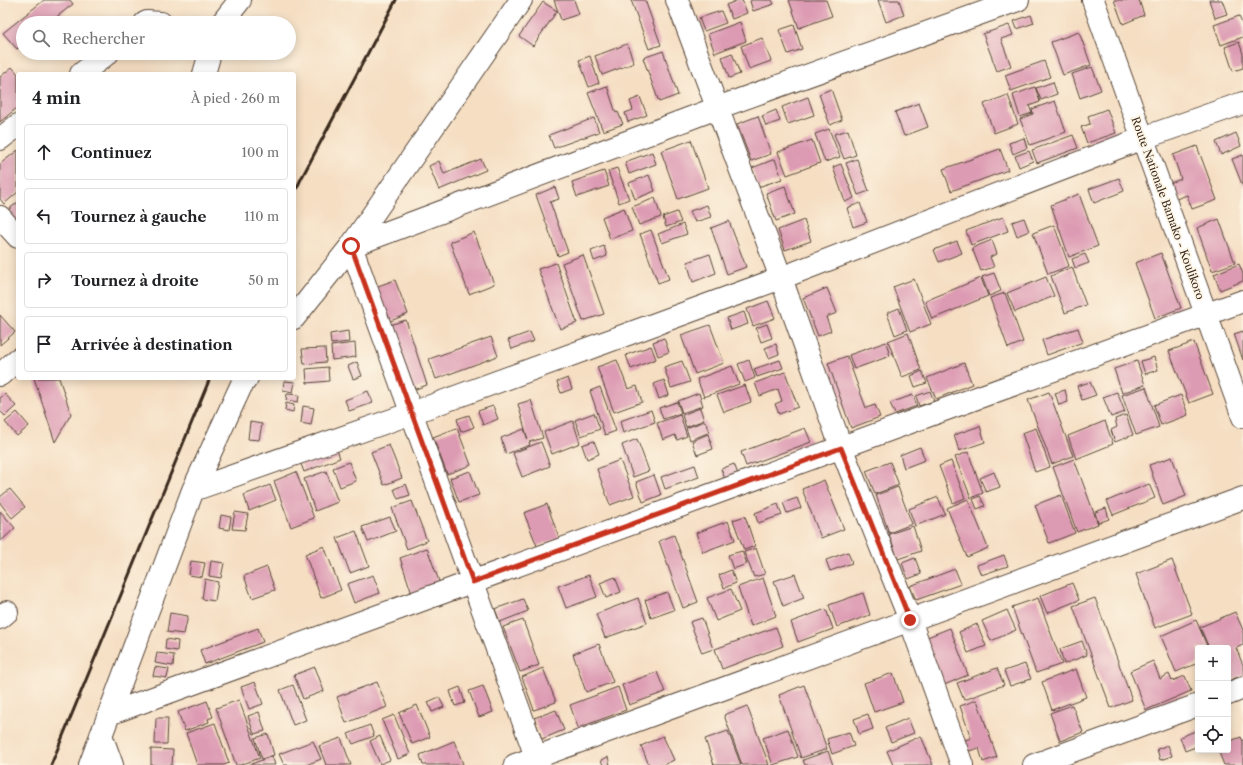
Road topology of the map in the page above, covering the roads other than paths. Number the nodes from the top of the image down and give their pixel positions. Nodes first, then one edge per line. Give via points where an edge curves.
1 (240, 0) edge
2 (521, 0) edge
3 (677, 0) edge
4 (1018, 0) edge
5 (1093, 0) edge
6 (227, 16) edge
7 (99, 60) edge
8 (208, 60) edge
9 (84, 72) edge
10 (205, 72) edge
11 (1243, 103) edge
12 (717, 108) junction
13 (16, 127) edge
14 (1143, 138) junction
15 (0, 139) edge
16 (0, 217) edge
17 (16, 235) edge
18 (351, 246) junction
19 (781, 278) junction
20 (1243, 301) edge
21 (1206, 314) junction
22 (296, 315) edge
23 (16, 362) edge
24 (0, 375) edge
25 (240, 381) edge
26 (412, 413) junction
27 (1243, 417) edge
28 (841, 448) junction
29 (193, 490) junction
30 (1243, 498) edge
31 (473, 582) junction
32 (910, 620) junction
33 (1243, 688) edge
34 (1231, 693) edge
35 (1195, 706) edge
36 (109, 714) junction
37 (101, 735) junction
38 (537, 761) edge
39 (90, 765) edge
40 (112, 765) edge
41 (515, 765) edge
42 (962, 765) edge
43 (1034, 765) edge

1 - 6 street
2 - 18 street
3 - 12 street
4 - 12 street
5 - 14 street, Route Nationale Bamako - Koulikoro
7 - 9 street
8 - 10 street
11 - 14 street
12 - 18 street
12 - 19 street
13 - 15 street
14 - 19 street
14 - 21 street, Route Nationale Bamako - Koulikoro
16 - 17 street
18 - 22 street
18 - 26 street
19 - 26 street
19 - 28 street
20 - 21 street
21 - 27 street, Route Nationale Bamako - Koulikoro
21 - 28 street
23 - 24 street
25 - 29 street
26 - 29 street
26 - 31 street
28 - 31 street
28 - 32 street
29 - 36 street
30 - 32 street
31 - 36 street
31 - 38 street
32 - 38 street
32 - 42 street
33 - 34 street
35 - 43 street
36 - 37 street
37 - 39 street
37 - 40 street
38 - 41 street

